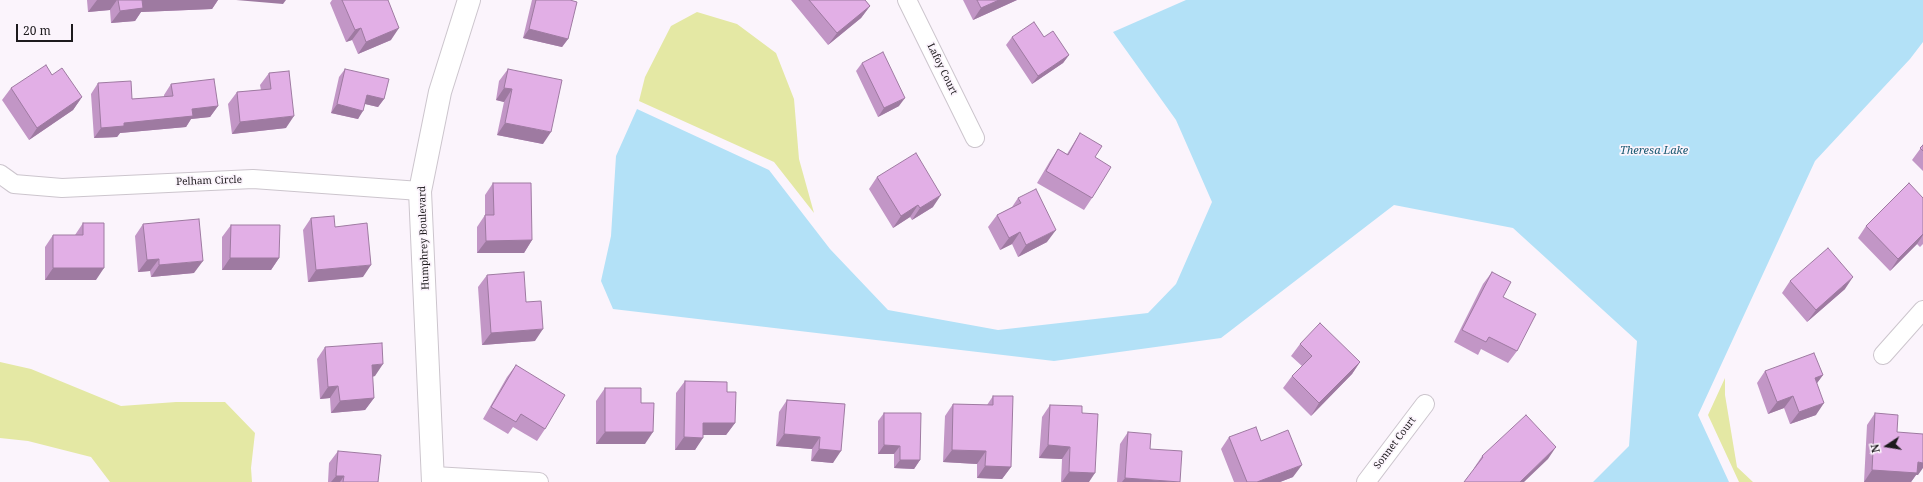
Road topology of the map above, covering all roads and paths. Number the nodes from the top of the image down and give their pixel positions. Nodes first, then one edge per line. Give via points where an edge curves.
1 (469, 0) edge
2 (907, 0) edge
3 (975, 138) dead end
4 (0, 174) edge
5 (420, 191) junction
6 (1923, 310) edge
7 (1884, 355) dead end
8 (1425, 404) dead end
9 (433, 479) edge
10 (539, 482) edge
11 (1366, 482) edge

1 - 5 street, Humphrey Boulevard via 440,92
2 - 3 street, Lafoy Court
4 - 5 street, Pelham Circle via 14,184 62,188 252,180
5 - 9 street, Humphrey Boulevard
6 - 7 street
8 - 11 street, Sonnet Court
9 - 10 street

